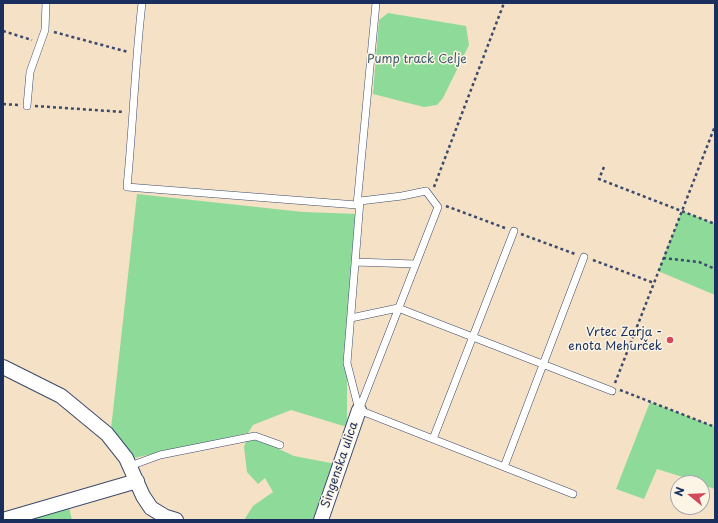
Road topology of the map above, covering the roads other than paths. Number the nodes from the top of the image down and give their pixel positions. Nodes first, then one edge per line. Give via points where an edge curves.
1 (46, 3) edge
2 (142, 3) edge
3 (376, 3) edge
4 (27, 106) road end
5 (514, 232) road end
6 (584, 257) road end
7 (355, 262) junction
8 (415, 264) junction
9 (398, 308) junction
10 (351, 318) junction
11 (473, 336) junction
12 (543, 363) junction
13 (3, 367) edge
14 (612, 391) dead end
15 (359, 410) junction
16 (433, 439) junction
17 (280, 445) dead end
18 (130, 466) junction
19 (504, 467) junction
20 (137, 481) junction
21 (573, 494) dead end
22 (3, 520) edge
23 (176, 520) edge
24 (321, 520) edge

1 - 4 lane via 45,30 30,72
2 - 3 lane via 136,54 128,187 357,205
5 - 11 lane
6 - 12 lane
7 - 8 lane
7 - 8 lane via 360,201 426,191 438,207
7 - 10 lane
8 - 9 lane
9 - 10 lane
9 - 11 lane
9 - 15 lane
10 - 15 lane via 347,363
11 - 12 lane
11 - 16 lane
12 - 14 lane
12 - 19 lane
13 - 18 street via 62,396 107,434
15 - 16 lane
15 - 24 street, Singenska ulica
16 - 19 lane
17 - 18 lane via 255,436 160,455
18 - 20 street
19 - 21 lane
20 - 22 street
20 - 23 street via 151,508

